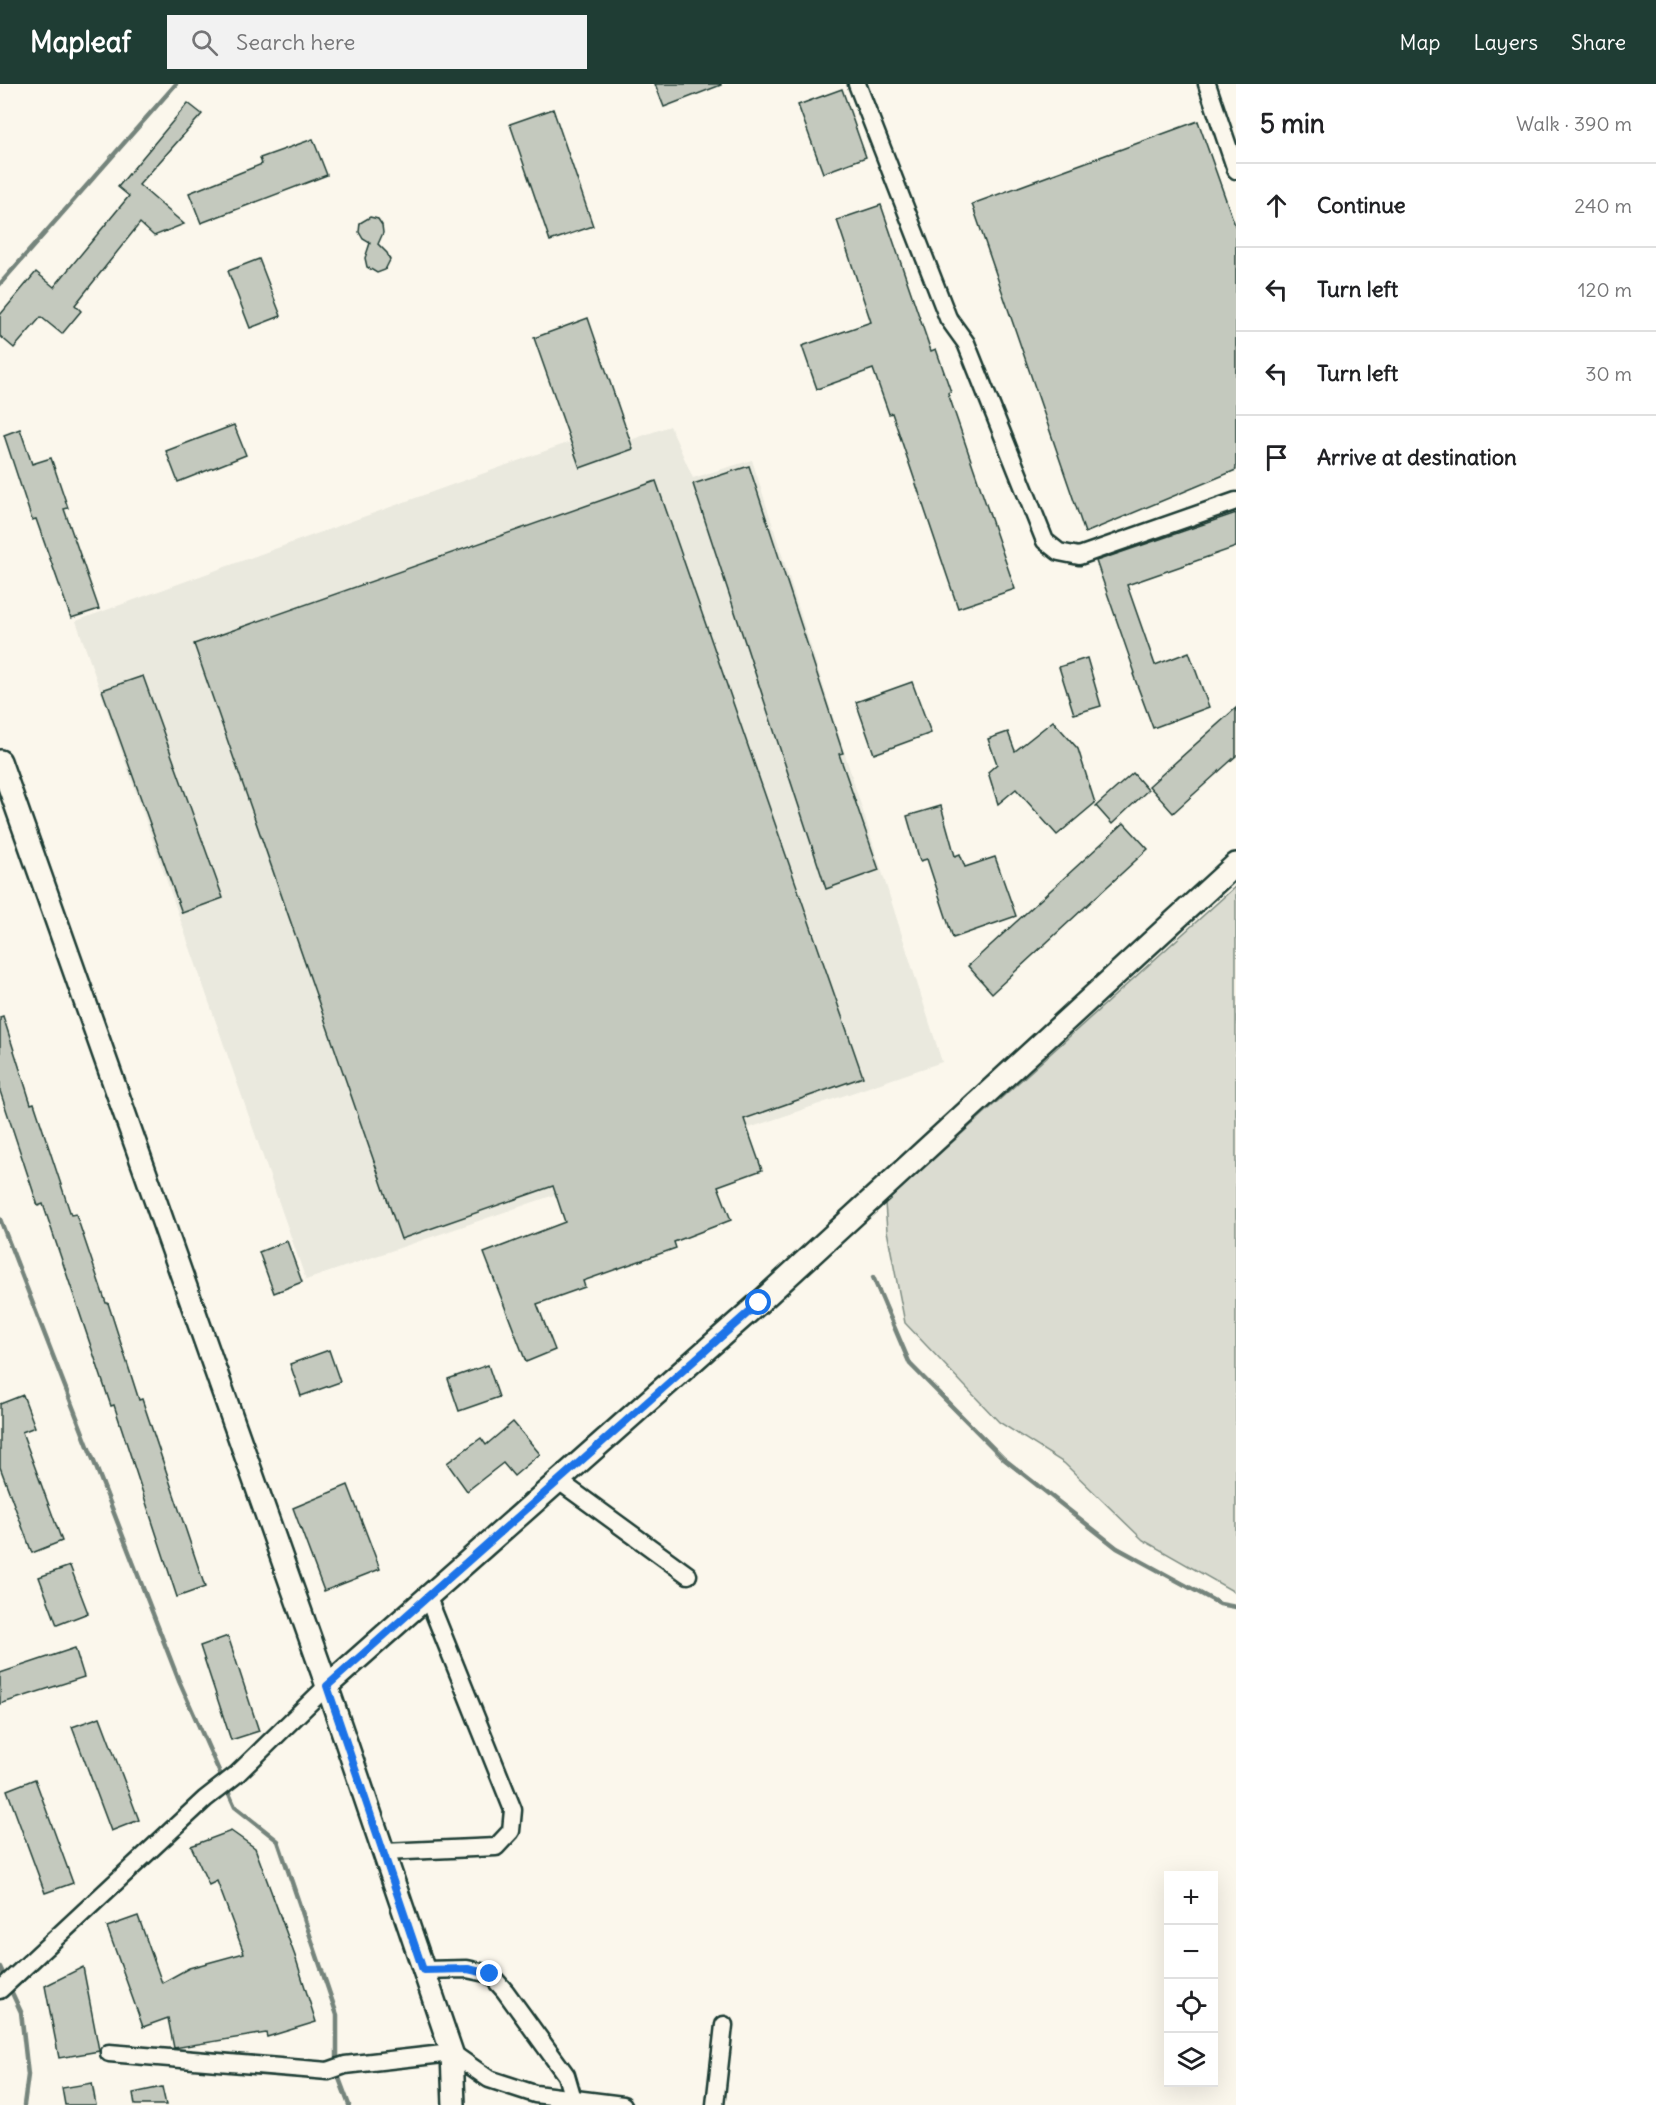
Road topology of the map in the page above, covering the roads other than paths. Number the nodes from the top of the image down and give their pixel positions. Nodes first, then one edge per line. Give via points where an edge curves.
1 (857, 84) edge
2 (1207, 84) edge
3 (1236, 170) edge
4 (1236, 501) edge
5 (0, 761) edge
6 (1236, 864) edge
7 (559, 1481) junction
8 (688, 1575) dead end
9 (428, 1598) junction
10 (327, 1686) junction
11 (384, 1852) junction
12 (423, 1970) junction
13 (0, 1990) edge
14 (724, 2025) dead end
15 (452, 2053) junction
16 (109, 2054) dead end
17 (573, 2099) junction
18 (454, 2105) edge
19 (623, 2105) edge
20 (715, 2105) edge

1 - 4 street via 948,318 966,344 1044,541 1059,552 1079,556
2 - 3 street
5 - 10 main road
6 - 7 main road via 759,1303
7 - 8 street
7 - 9 main road
9 - 10 main road
9 - 11 street via 513,1810 511,1831 496,1847
10 - 11 main road
10 - 13 street via 237,1774 205,1799
11 - 12 main road
12 - 15 main road
12 - 17 street via 468,1969 490,1974 566,2075
14 - 20 street
15 - 16 street via 345,2065 328,2071
15 - 17 street via 489,2079 535,2094
15 - 18 main road
17 - 19 street

